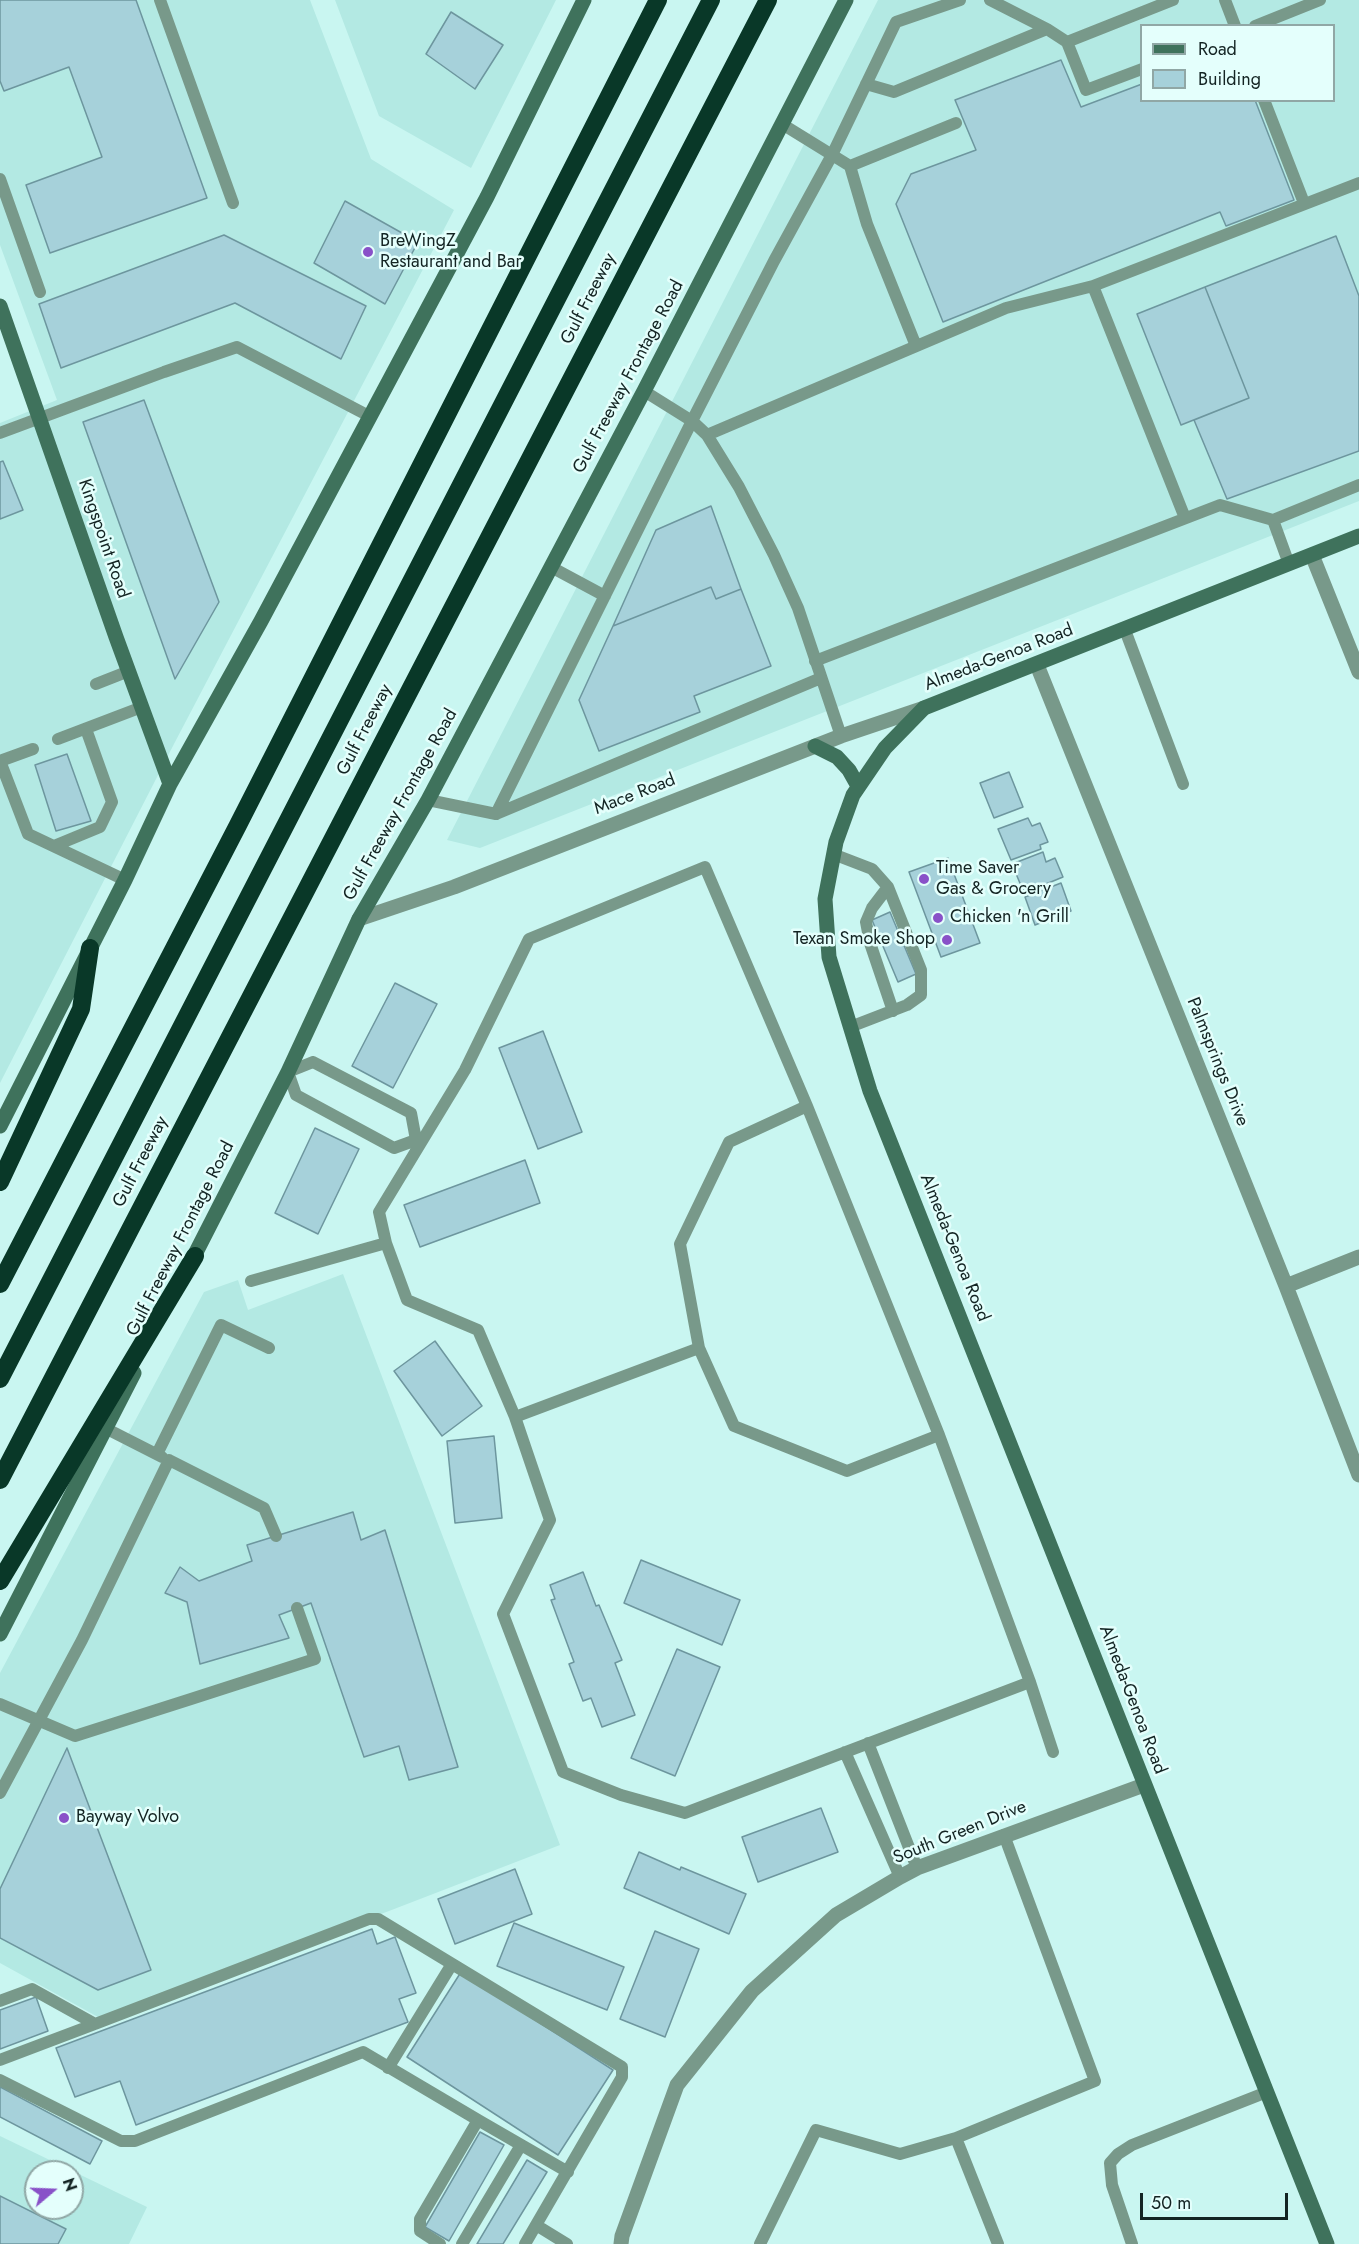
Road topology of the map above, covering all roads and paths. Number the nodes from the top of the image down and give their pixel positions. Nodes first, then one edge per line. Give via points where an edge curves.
1 (160, 0) edge
2 (584, 0) edge
3 (658, 0) edge
4 (711, 0) edge
5 (768, 0) edge
6 (846, 0) edge
7 (960, 0) edge
8 (990, 0) edge
9 (1173, 0) edge
10 (1224, 0) edge
11 (1320, 0) edge
12 (1233, 24) edge
13 (1260, 24) edge
14 (1047, 29) junction
15 (1067, 42) junction
16 (1140, 70) edge
17 (866, 84) junction
18 (1265, 102) edge
19 (956, 123) dead end
20 (782, 124) junction
21 (832, 155) junction
22 (850, 166) junction
23 (0, 178) edge
24 (1356, 184) edge
25 (1359, 198) edge
26 (233, 203) dead end
27 (1304, 203) junction
28 (1093, 286) junction
29 (40, 292) dead end
30 (0, 306) edge
31 (916, 346) junction
32 (644, 391) junction
33 (369, 416) junction
34 (40, 417) junction
35 (692, 421) junction
36 (0, 433) edge
37 (707, 435) junction
38 (1359, 485) edge
39 (1185, 518) junction
40 (1273, 520) junction
41 (1359, 536) edge
42 (1312, 555) junction
43 (1288, 564) junction
44 (551, 567) junction
45 (605, 596) junction
46 (1125, 630) junction
47 (815, 661) junction
48 (1037, 665) junction
49 (129, 671) junction
50 (1359, 672) edge
51 (821, 678) junction
52 (96, 684) dead end
53 (142, 707) junction
54 (924, 708) junction
55 (86, 729) junction
56 (841, 736) junction
57 (58, 739) dead end
58 (815, 746) junction
59 (33, 749) dead end
60 (170, 784) junction
61 (1183, 784) dead end
62 (858, 786) junction
63 (428, 800) junction
64 (496, 814) junction
65 (54, 846) junction
66 (833, 854) junction
67 (125, 880) junction
68 (888, 887) junction
69 (359, 919) junction
70 (90, 948) junction
71 (893, 1011) junction
72 (850, 1027) junction
73 (288, 1072) junction
74 (807, 1106) junction
75 (0, 1126) edge
76 (419, 1141) junction
77 (0, 1182) edge
78 (386, 1243) junction
79 (195, 1256) junction
80 (1359, 1257) edge
81 (251, 1281) dead end
82 (0, 1284) edge
83 (1286, 1286) junction
84 (699, 1347) junction
85 (269, 1348) dead end
86 (0, 1379) edge
87 (515, 1417) junction
88 (105, 1428) junction
89 (939, 1435) junction
90 (163, 1457) junction
91 (1359, 1475) edge
92 (0, 1480) edge
93 (276, 1536) dead end
94 (0, 1581) edge
95 (297, 1608) dead end
96 (0, 1634) edge
97 (1029, 1682) junction
98 (0, 1704) edge
99 (38, 1722) junction
100 (868, 1743) junction
101 (845, 1752) junction
102 (1053, 1752) dead end
103 (1144, 1785) junction
104 (0, 1793) edge
105 (1004, 1835) junction
106 (917, 1868) junction
107 (900, 1877) junction
108 (452, 1964) junction
109 (0, 2001) edge
110 (95, 2024) junction
111 (0, 2060) edge
112 (388, 2067) junction
113 (0, 2080) edge
114 (1267, 2092) junction
115 (478, 2120) junction
116 (956, 2138) junction
117 (521, 2145) junction
118 (567, 2172) junction
119 (536, 2225) junction
120 (440, 2244) edge
121 (462, 2244) edge
122 (525, 2244) edge
123 (567, 2244) edge
124 (621, 2244) edge
125 (760, 2244) edge
126 (998, 2244) edge
127 (1132, 2244) edge
128 (1327, 2244) edge

1 - 26 lane
2 - 33 main road via 487,197
3 - 82 highway
4 - 86 highway, Gulf Freeway
5 - 92 highway, Gulf Freeway
6 - 20 main road, Gulf Freeway Frontage Road
7 - 17 lane via 896,21
8 - 14 lane
9 - 15 lane
10 - 12 lane
11 - 13 lane
14 - 15 lane
14 - 17 lane via 894,92
15 - 16 lane via 1086,90
17 - 21 lane
18 - 27 lane
19 - 22 lane
20 - 21 lane
20 - 32 main road, Gulf Freeway Frontage Road
21 - 22 lane
21 - 35 lane
22 - 31 lane via 867,224
23 - 29 lane
24 - 25 lane
24 - 27 lane
27 - 28 lane
28 - 31 lane via 1006,308
28 - 39 lane
30 - 34 main road, Kingspoint Road
31 - 37 lane
32 - 35 lane
32 - 44 main road, Gulf Freeway Frontage Road
33 - 34 lane via 237,347
33 - 60 main road
34 - 36 lane
34 - 49 main road, Kingspoint Road
35 - 37 lane
35 - 45 lane
37 - 47 lane via 740,487 774,555 798,608
38 - 40 lane
39 - 40 lane via 1220,505
39 - 47 lane
40 - 43 lane
41 - 42 main road, Almeda-Genoa Road
42 - 43 main road, Almeda-Genoa Road
42 - 50 street
43 - 46 main road, Almeda-Genoa Road
44 - 45 lane
44 - 63 main road, Gulf Freeway Frontage Road
45 - 64 lane
46 - 48 main road, Almeda-Genoa Road
46 - 61 lane
47 - 51 lane
48 - 54 main road, Almeda-Genoa Road
48 - 83 street, Palmsprings Drive
49 - 52 lane
49 - 53 main road, Kingspoint Road
51 - 56 lane
51 - 64 lane
53 - 55 lane
53 - 60 main road, Kingspoint Road
54 - 56 street, Mace Road
54 - 62 main road, Almeda-Genoa Road via 885,748
55 - 57 lane
55 - 65 lane via 112,802 100,827
56 - 58 street, Mace Road
58 - 62 main road via 837,757
58 - 69 street, Mace Road via 454,887
59 - 65 lane via 0,761 28,834
60 - 67 main road
62 - 66 main road, Almeda-Genoa Road
63 - 64 lane
63 - 69 main road, Gulf Freeway Frontage Road
65 - 67 lane
66 - 68 lane via 872,869
66 - 72 main road, Almeda-Genoa Road via 825,899 829,957
67 - 70 main road
68 - 71 lane via 866,922
68 - 71 lane via 921,970 921,994
69 - 73 main road, Gulf Freeway Frontage Road
70 - 75 main road
70 - 77 highway via 81,1009
71 - 72 lane
72 - 103 main road, Almeda-Genoa Road via 870,1091
73 - 76 lane via 296,1095 380,1141 394,1148
73 - 76 lane via 313,1062 363,1087 411,1113
73 - 79 main road, Gulf Freeway Frontage Road
74 - 76 lane via 705,867 529,939 465,1070
74 - 84 lane via 729,1142 680,1244
74 - 89 lane
76 - 78 lane via 380,1212
78 - 81 lane
78 - 87 lane via 407,1300 478,1330
79 - 88 main road, Gulf Freeway Frontage Road
79 - 94 highway
80 - 83 street
83 - 91 street, Palmsprings Drive
84 - 87 lane
84 - 89 lane via 734,1426 847,1471
85 - 90 lane via 221,1325
87 - 101 lane via 550,1520 502,1614 563,1772 621,1795 685,1813
88 - 90 lane
88 - 96 main road, Gulf Freeway Frontage Road
89 - 97 lane
90 - 93 lane via 264,1508
90 - 99 lane via 82,1640
95 - 99 lane via 315,1659 75,1736
97 - 100 lane
97 - 102 lane
98 - 99 lane
99 - 104 lane
100 - 101 lane
100 - 106 lane
101 - 107 lane
103 - 105 street, South Green Drive
103 - 114 main road, Almeda-Genoa Road
105 - 106 street, South Green Drive
105 - 116 lane via 1095,2081
106 - 107 street, South Green Drive
107 - 124 street, South Green Drive via 836,1915 752,1991 677,2085
108 - 110 lane via 378,1919 369,1919
108 - 112 lane
108 - 118 lane via 622,2067 622,2077
109 - 110 lane via 32,1989
110 - 111 lane
112 - 113 lane via 363,2052 135,2141 121,2141
112 - 115 lane
114 - 127 lane via 1132,2145 1110,2163 1112,2185
114 - 128 main road, Almeda-Genoa Road
115 - 117 lane
115 - 120 lane via 420,2219 420,2231
116 - 125 lane via 900,2154 816,2130
116 - 126 lane
117 - 118 lane
117 - 121 lane
118 - 119 lane
119 - 122 lane
119 - 123 lane

